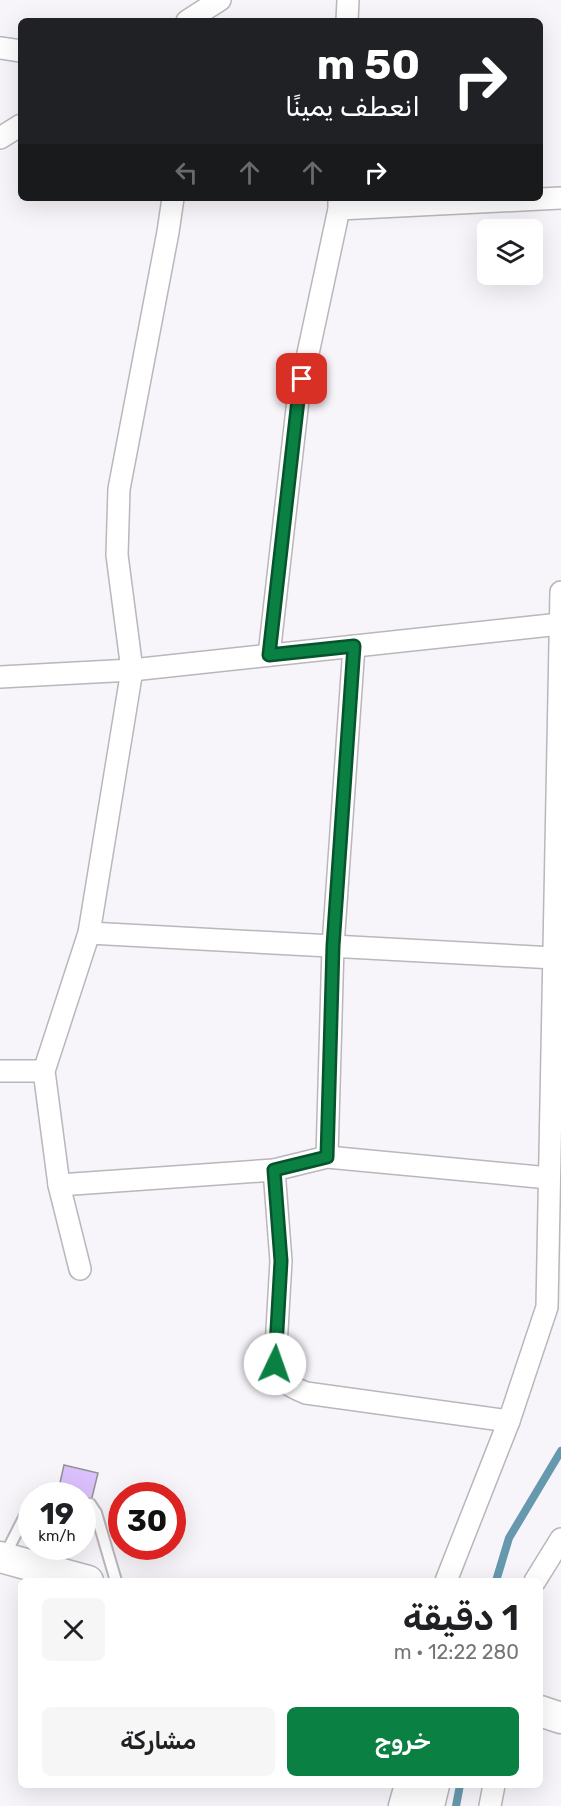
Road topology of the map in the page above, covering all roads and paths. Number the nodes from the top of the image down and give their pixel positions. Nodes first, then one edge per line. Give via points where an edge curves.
1 (220, 0) edge
2 (348, 0) edge
3 (192, 18) edge
4 (347, 18) edge
5 (0, 48) edge
6 (18, 51) edge
7 (18, 127) edge
8 (0, 138) edge
9 (543, 198) edge
10 (561, 198) edge
11 (173, 201) edge
12 (450, 201) edge
13 (339, 204) edge
14 (561, 592) edge
15 (560, 624) edge
16 (354, 646) junction
17 (269, 655) junction
18 (132, 670) junction
19 (0, 677) edge
20 (89, 933) junction
21 (333, 946) junction
22 (554, 958) junction
23 (556, 1040) edge
24 (0, 1071) edge
25 (44, 1071) junction
26 (327, 1157) junction
27 (274, 1170) junction
28 (549, 1178) junction
29 (59, 1185) junction
30 (80, 1269) dead end
31 (554, 1303) edge
32 (509, 1421) junction
33 (96, 1513) edge
34 (18, 1528) edge
35 (561, 1539) edge
36 (2, 1558) edge
37 (77, 1578) edge
38 (115, 1578) edge
39 (447, 1578) edge
40 (537, 1578) edge
41 (543, 1712) edge
42 (561, 1718) edge
43 (409, 1788) edge
44 (433, 1788) edge
45 (493, 1788) edge
46 (404, 1806) edge
47 (429, 1806) edge
48 (490, 1806) edge

1 - 3 street
2 - 4 street
5 - 6 street
7 - 8 street
9 - 10 street
11 - 18 street via 119,489 117,555
12 - 13 street
13 - 17 street via 298,400
14 - 15 street
15 - 16 street
15 - 22 street
16 - 17 street
16 - 21 street
17 - 18 street
18 - 19 street
18 - 20 street
20 - 21 street
20 - 25 street
21 - 22 street
21 - 26 street
22 - 23 street
23 - 28 street
24 - 25 street
25 - 29 street
26 - 27 street
26 - 28 street
27 - 29 street
27 - 32 street via 281,1261 275,1364 282,1379 306,1393
28 - 31 street
29 - 30 street
31 - 32 street
32 - 39 street
33 - 38 lane
34 - 36 lane
35 - 40 street
36 - 37 main road
41 - 42 main road
43 - 46 main road
44 - 47 main road
45 - 48 street

